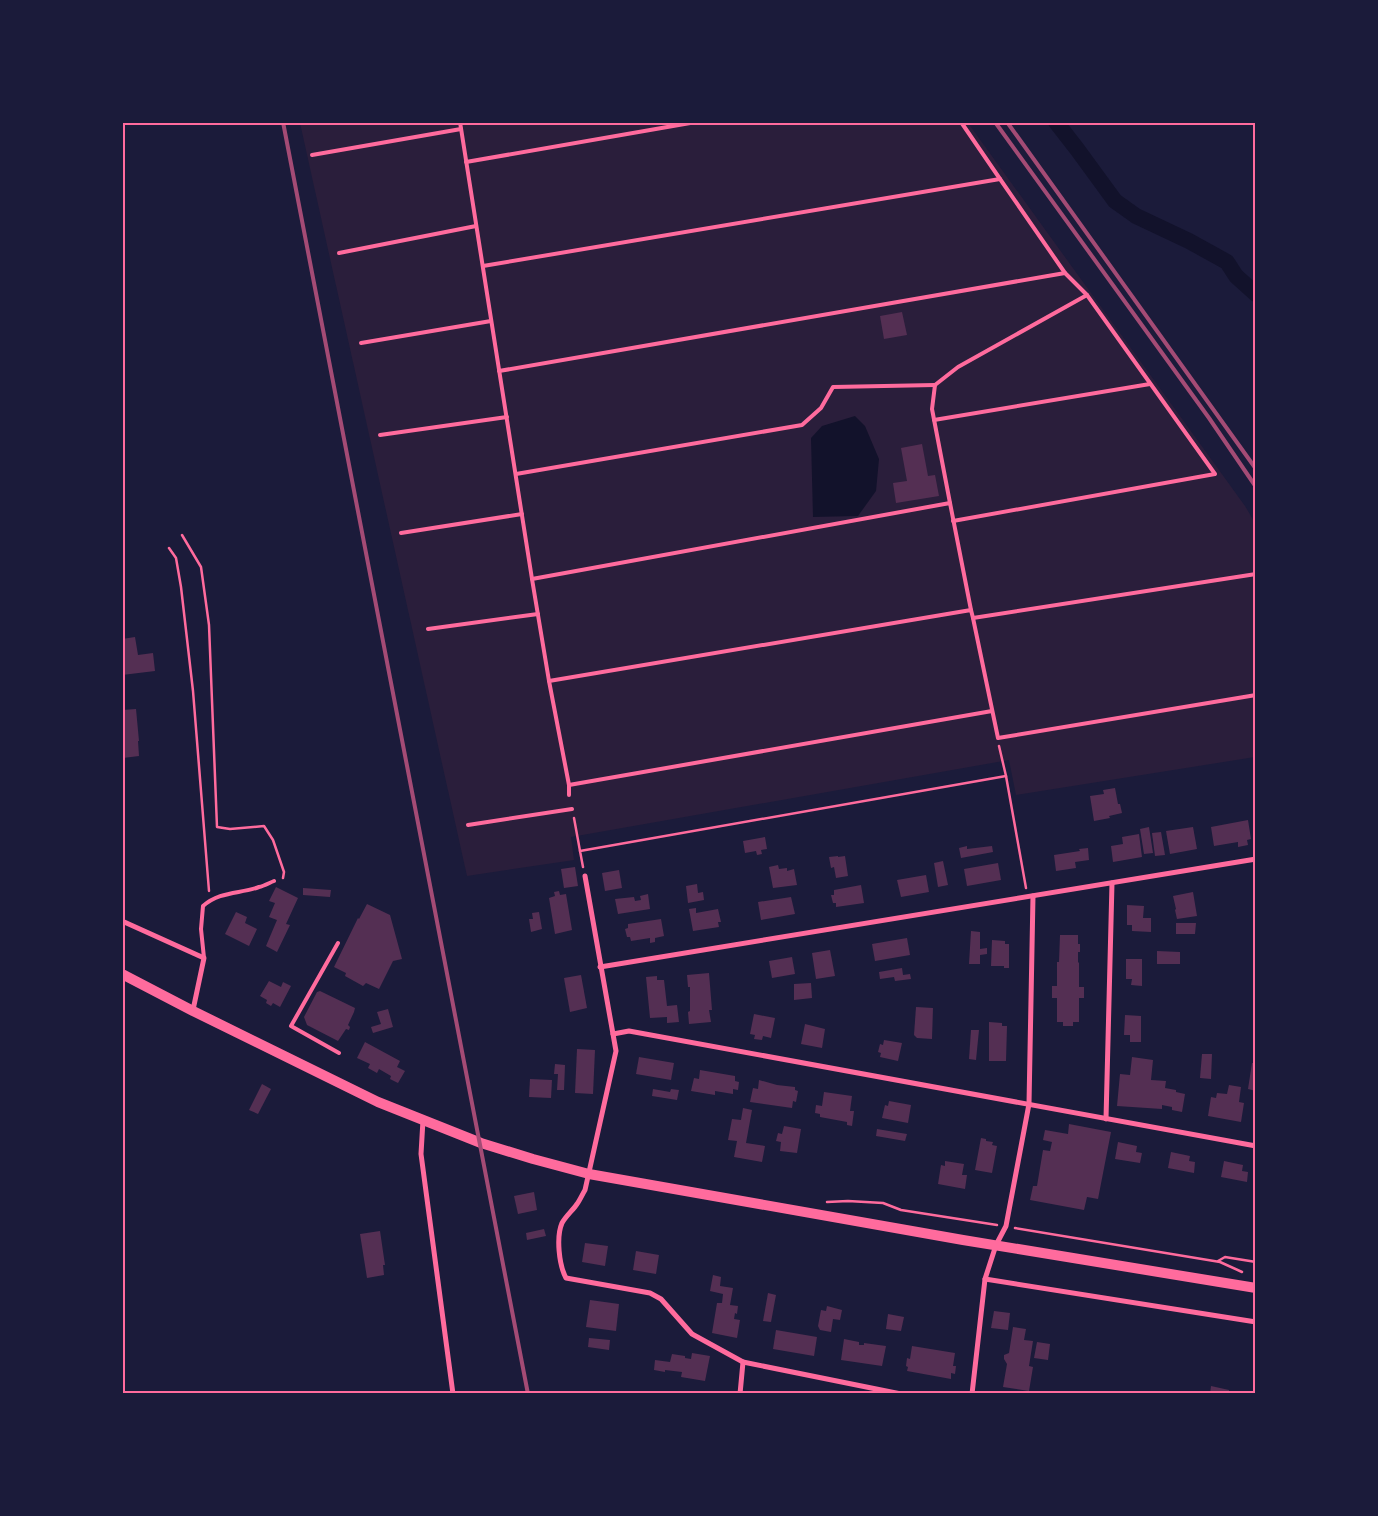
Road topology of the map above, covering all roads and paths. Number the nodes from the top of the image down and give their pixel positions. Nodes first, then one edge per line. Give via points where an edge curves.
1 (460, 122) edge
2 (696, 122) edge
3 (961, 122) edge
4 (461, 129) junction
5 (312, 155) dead end
6 (466, 162) junction
7 (1000, 179) junction
8 (476, 226) junction
9 (339, 252) dead end
10 (483, 266) junction
11 (1065, 273) junction
12 (1087, 296) junction
13 (491, 321) junction
14 (361, 344) dead end
15 (499, 371) junction
16 (1150, 384) junction
17 (936, 385) junction
18 (506, 417) junction
19 (934, 420) junction
20 (380, 435) dead end
21 (516, 474) junction
22 (950, 503) junction
23 (522, 514) junction
24 (953, 521) junction
25 (401, 532) dead end
26 (182, 535) dead end
27 (170, 548) dead end
28 (1256, 574) edge
29 (532, 579) junction
30 (971, 610) junction
31 (538, 614) junction
32 (973, 618) junction
33 (428, 629) dead end
34 (549, 681) junction
35 (1256, 695) edge
36 (992, 711) junction
37 (998, 738) junction
38 (1006, 776) junction
39 (569, 785) junction
40 (569, 795) dead end
41 (572, 809) joint
42 (468, 825) dead end
43 (580, 851) junction
44 (1256, 859) edge
45 (584, 876) joint
46 (274, 881) joint
47 (1112, 883) junction
48 (1031, 896) junction
49 (210, 900) junction
50 (122, 921) edge
51 (338, 943) dead end
52 (204, 958) junction
53 (600, 967) junction
54 (122, 974) edge
55 (193, 1011) junction
56 (613, 1034) junction
57 (339, 1053) dead end
58 (1029, 1104) junction
59 (1106, 1119) junction
60 (423, 1120) junction
61 (1256, 1146) edge
62 (589, 1174) junction
63 (996, 1245) junction
64 (1217, 1262) dead end
65 (1256, 1262) edge
66 (985, 1279) junction
67 (1256, 1288) edge
68 (1256, 1322) edge
69 (743, 1362) junction
70 (454, 1394) edge
71 (740, 1394) edge
72 (902, 1394) edge
73 (972, 1394) edge

1 - 4 lane
2 - 6 lane
3 - 7 lane
4 - 5 lane
4 - 6 lane
6 - 8 lane
7 - 10 lane
7 - 11 lane
8 - 9 lane
8 - 10 lane
10 - 13 lane
11 - 12 lane
11 - 15 lane
12 - 16 lane
12 - 17 lane via 958,367
13 - 14 lane
13 - 15 lane
15 - 18 lane
16 - 19 lane
16 - 24 lane via 1215,474
17 - 19 lane via 932,410
17 - 21 lane via 833,387 821,408 802,425
18 - 20 lane
18 - 21 lane
19 - 22 lane
21 - 23 lane
22 - 24 lane
22 - 29 lane
23 - 25 lane
23 - 29 lane
24 - 30 lane
26 - 46 path via 201,567 209,625 217,827 264,826 273,840 284,872 283,881
27 - 49 path via 176,558 191,672
28 - 32 lane
29 - 31 lane
30 - 32 lane
30 - 34 lane
31 - 33 lane
31 - 34 lane
32 - 36 lane
34 - 39 lane
35 - 37 lane
36 - 37 lane
36 - 39 lane
37 - 38 path
38 - 43 path
38 - 48 path
39 - 40 lane
41 - 42 lane
41 - 43 path
43 - 45 path
44 - 47 street
45 - 53 street
46 - 49 lane
47 - 48 street
47 - 59 street
48 - 53 street
48 - 58 street
49 - 52 lane via 203,906
50 - 52 street
51 - 57 lane via 291,1026
52 - 55 street
53 - 56 street
54 - 55 main road
55 - 60 main road via 378,1102
56 - 58 street via 629,1031
56 - 62 street via 616,1051
58 - 59 street
58 - 63 street via 1006,1226
59 - 61 street
60 - 62 main road via 504,1150
60 - 70 street via 421,1154
62 - 63 main road
62 - 69 street via 585,1190 560,1232 560,1261 566,1278 650,1293 661,1299 692,1334
63 - 66 street
63 - 67 main road
64 - 65 path via 1225,1257
66 - 68 street
66 - 73 street
69 - 71 street
69 - 72 street

